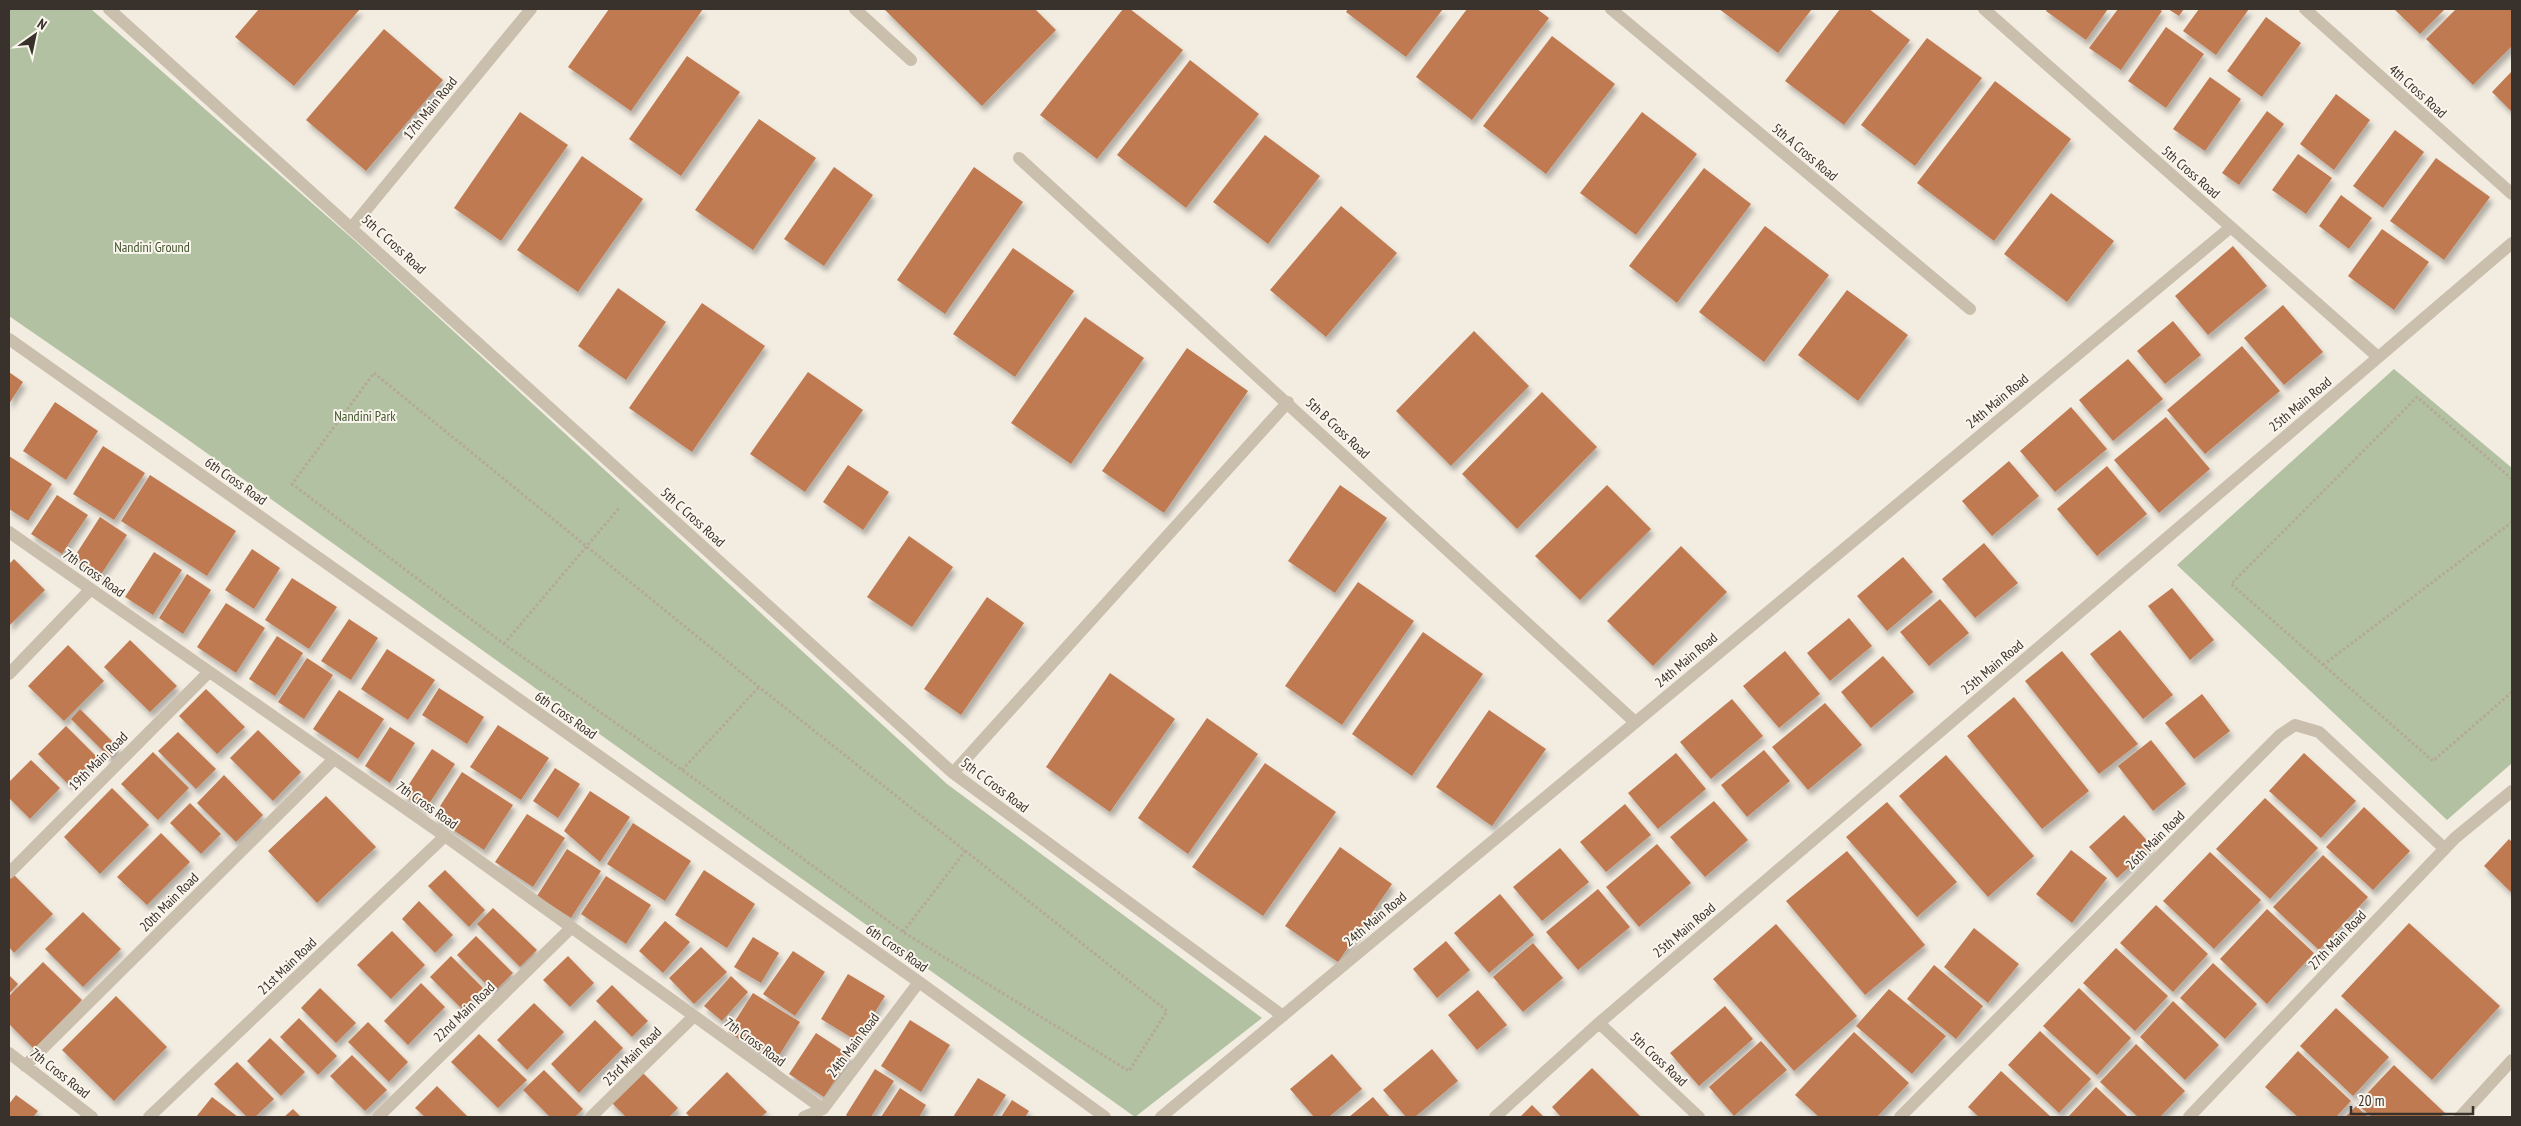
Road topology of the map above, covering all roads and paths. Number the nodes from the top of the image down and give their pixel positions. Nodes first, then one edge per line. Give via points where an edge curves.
1 (110, 9) edge
2 (531, 9) edge
3 (855, 9) edge
4 (1984, 9) edge
5 (2305, 9) edge
6 (1620, 12) edge
7 (911, 60) dead end
8 (1019, 158) dead end
9 (2512, 194) edge
10 (2231, 226) junction
11 (352, 227) junction
12 (2512, 243) edge
13 (1970, 309) dead end
14 (9, 339) edge
15 (2378, 357) junction
16 (1288, 402) junction
17 (2512, 479) edge
18 (638, 486) junction
19 (2512, 522) edge
20 (9, 532) edge
21 (586, 546) junction
22 (91, 589) junction
23 (504, 644) junction
24 (2323, 665) junction
25 (210, 672) junction
26 (9, 674) edge
27 (759, 687) junction
28 (2512, 692) edge
29 (1635, 722) junction
30 (334, 759) junction
31 (682, 770) junction
32 (953, 773) junction
33 (2512, 791) edge
34 (445, 836) junction
35 (2445, 849) junction
36 (966, 850) junction
37 (9, 873) edge
38 (571, 928) junction
39 (903, 932) junction
40 (919, 982) junction
41 (694, 1016) junction
42 (1283, 1016) junction
43 (1599, 1023) junction
44 (9, 1053) edge
45 (2512, 1060) edge
46 (25, 1066) junction
47 (823, 1109) junction
48 (92, 1117) edge
49 (149, 1117) edge
50 (378, 1117) edge
51 (591, 1117) edge
52 (804, 1117) edge
53 (1105, 1117) edge
54 (1161, 1117) edge
55 (1495, 1117) edge
56 (1699, 1117) edge
57 (1900, 1117) edge
58 (2189, 1117) edge
59 (2460, 1117) edge

1 - 11 street, 5th C Cross Road
2 - 11 street, 17th Main Road
3 - 7 street
4 - 10 street, 5th Cross Road
5 - 9 street, 4th Cross Road
6 - 13 street, 5th A Cross Road
8 - 16 street, 5th B Cross Road
10 - 15 street, 5th Cross Road
10 - 29 street, 24th Main Road
11 - 18 street, 5th C Cross Road
12 - 15 street, 25th Main Road
14 - 40 street, 6th Cross Road
15 - 43 street, 25th Main Road
16 - 29 street, 5th B Cross Road
16 - 32 street
17 - 24 path via 2417,397 2231,584
18 - 21 path
18 - 32 street, 5th C Cross Road
19 - 24 path
20 - 22 street, 7th Cross Road
21 - 23 path
21 - 23 path via 374,373 292,484
21 - 27 path
22 - 25 street, 7th Cross Road
22 - 26 street
23 - 31 path
24 - 28 path via 2433,761
25 - 30 street, 7th Cross Road
25 - 37 street, 19th Main Road
27 - 31 path
27 - 36 path
29 - 42 street, 24th Main Road
30 - 34 street, 7th Cross Road
30 - 46 street, 20th Main Road
31 - 39 path
32 - 42 street, 5th C Cross Road
33 - 35 street, 27th Main Road
34 - 38 street, 7th Cross Road
34 - 49 street, 21st Main Road
35 - 57 street, 26th Main Road via 2319,732 2295,725 2280,735
35 - 58 street, 27th Main Road
36 - 39 path
36 - 39 path via 1167,1011 1129,1071
38 - 41 street, 7th Cross Road
38 - 50 street, 22nd Main Road
40 - 47 street, 24th Main Road
40 - 53 street, 6th Cross Road
41 - 47 street, 7th Cross Road
41 - 51 street, 23rd Main Road
42 - 54 street, 24th Main Road
43 - 55 street, 25th Main Road
43 - 56 street, 5th Cross Road
44 - 46 street, 7th Cross Road
45 - 59 street
46 - 48 street, 7th Cross Road
47 - 52 street

